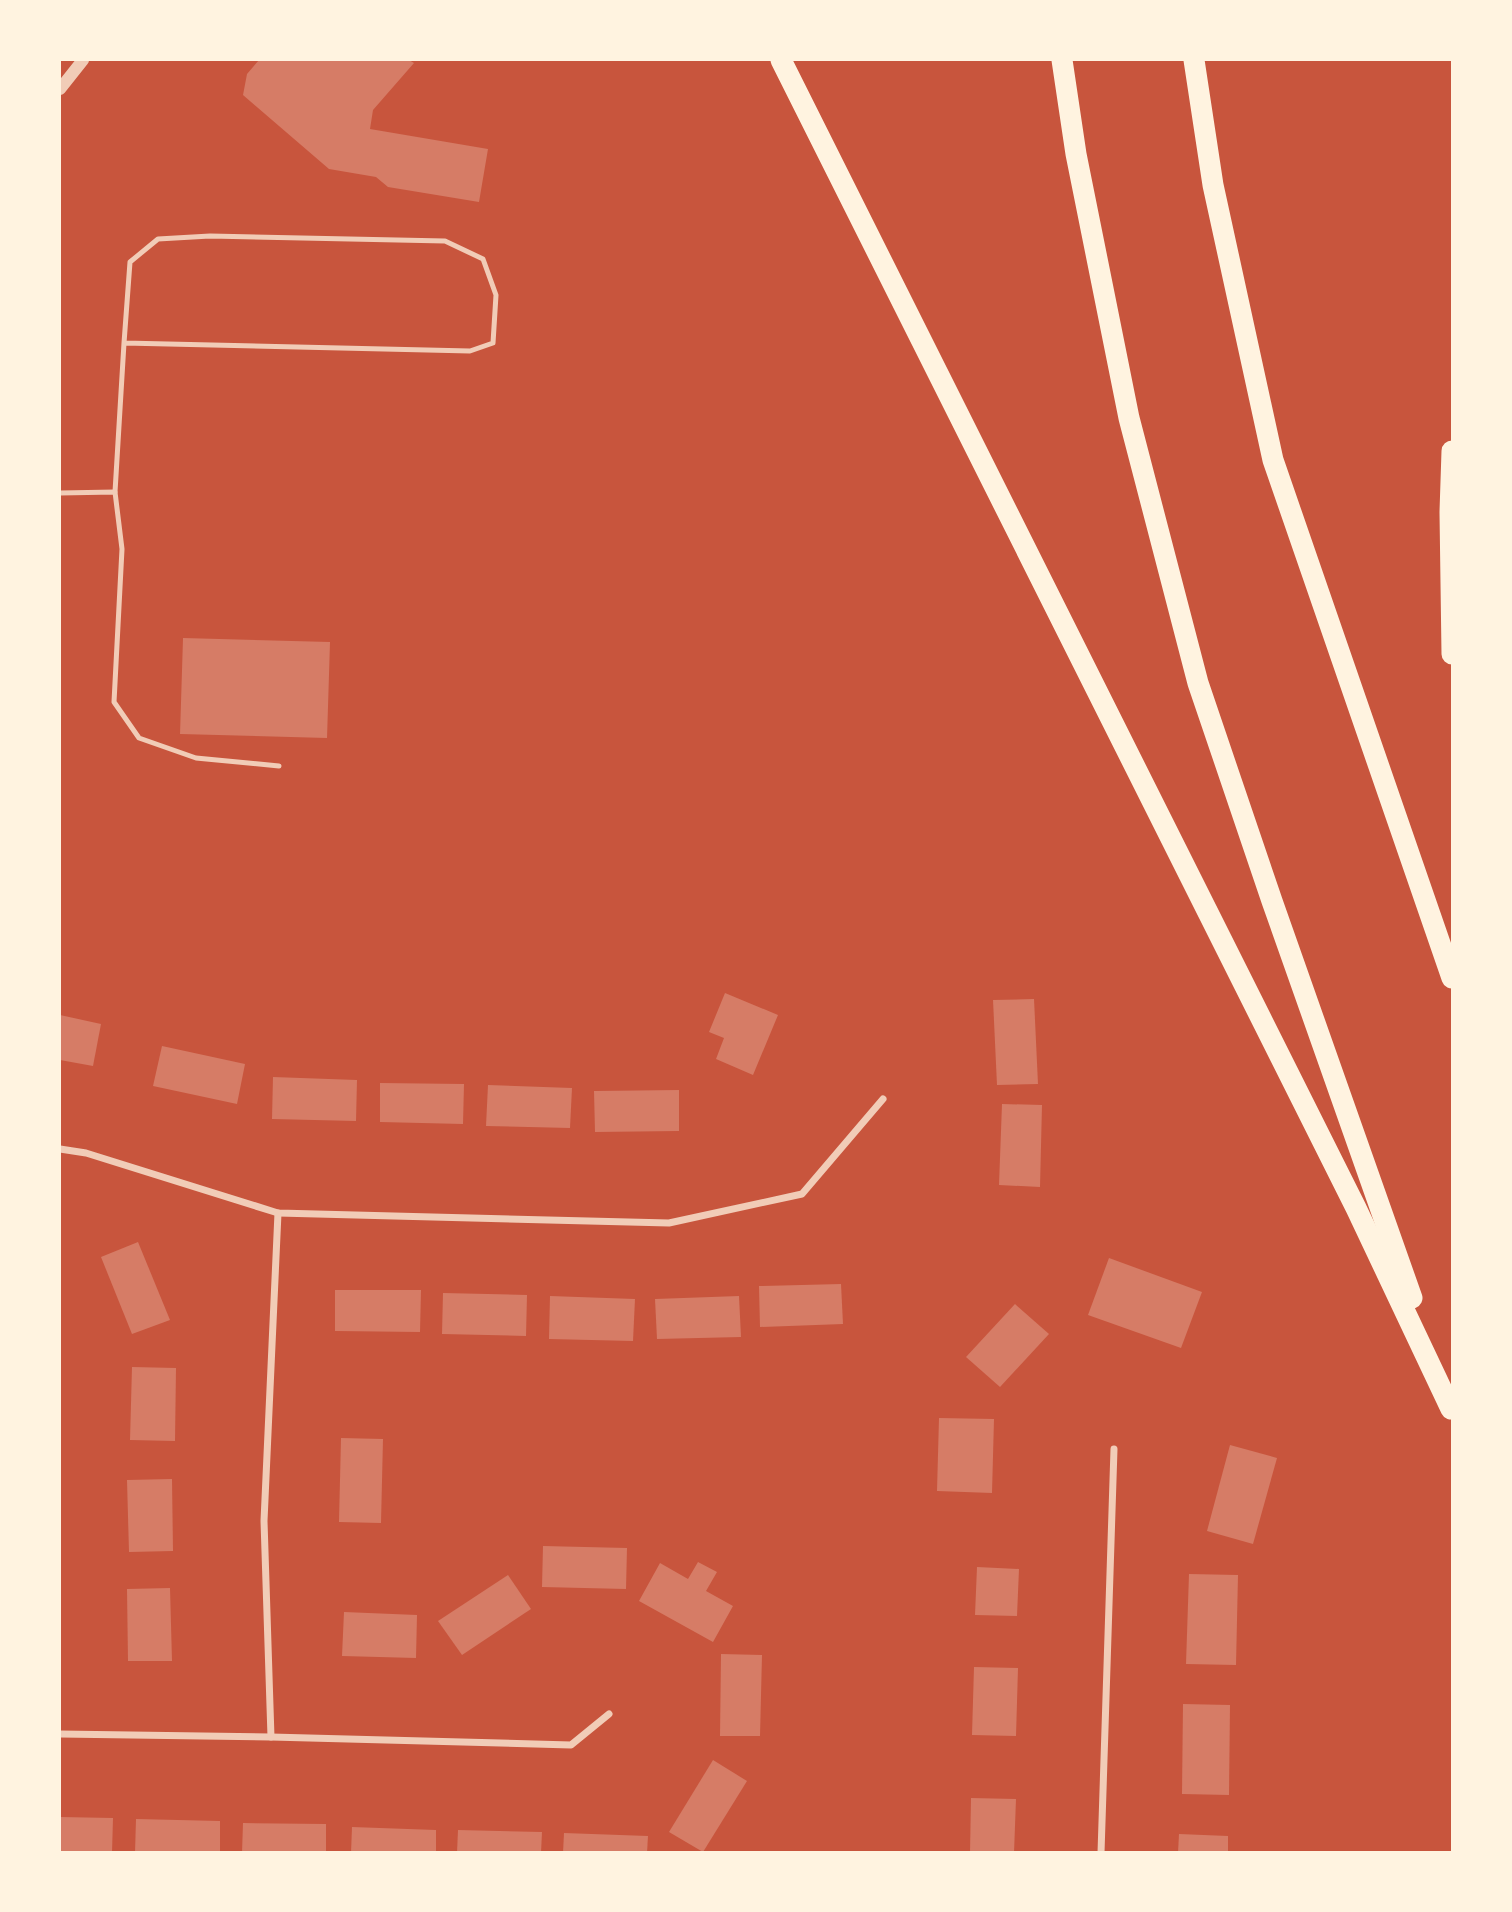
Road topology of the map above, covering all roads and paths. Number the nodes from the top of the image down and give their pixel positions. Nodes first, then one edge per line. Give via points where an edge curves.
1 (83, 60) edge
2 (781, 60) edge
3 (1062, 60) edge
4 (1194, 60) edge
5 (60, 89) edge
6 (124, 344) junction
7 (1452, 451) edge
8 (115, 492) junction
9 (60, 493) edge
10 (1452, 654) edge
11 (279, 766) dead end
12 (1452, 978) edge
13 (883, 1099) dead end
14 (60, 1149) edge
15 (278, 1213) junction
16 (1452, 1411) edge
17 (1114, 1449) dead end
18 (609, 1714) dead end
19 (60, 1734) edge
20 (271, 1737) junction
21 (1101, 1853) edge

1 - 5 street
2 - 16 highway via 1313,1121
3 - 16 highway via 1076,154 1129,418 1198,683
4 - 12 highway via 1213,186 1273,460
6 - 6 lane via 130,262 158,239 445,241 483,259 496,295 493,343 470,351
6 - 8 lane
7 - 10 highway
8 - 9 lane
8 - 11 lane via 122,549 114,702 139,738 196,758
13 - 15 street via 802,1194 669,1223
14 - 15 street
15 - 20 street via 264,1521
17 - 21 street
18 - 20 street via 571,1745
19 - 20 street

